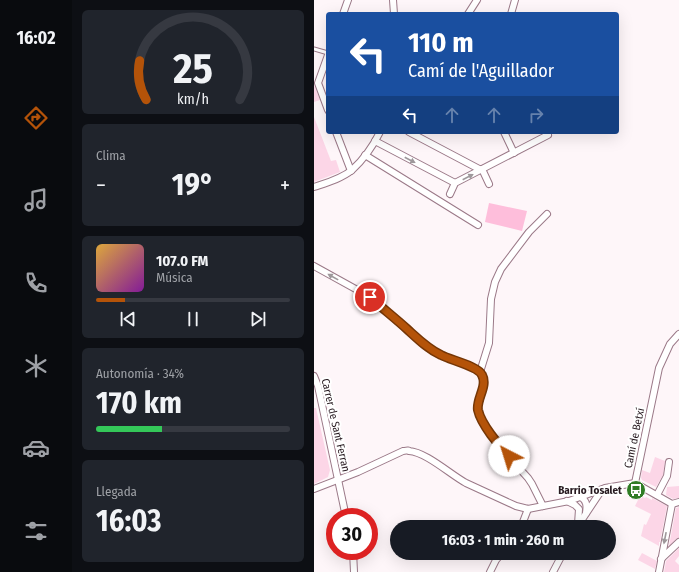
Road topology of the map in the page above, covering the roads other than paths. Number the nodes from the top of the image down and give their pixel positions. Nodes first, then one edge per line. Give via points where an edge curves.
1 (348, 0) edge
2 (392, 0) edge
3 (477, 0) edge
4 (515, 0) edge
5 (344, 12) edge
6 (394, 12) edge
7 (469, 12) edge
8 (512, 12) edge
9 (314, 49) edge
10 (326, 53) edge
11 (326, 60) edge
12 (326, 105) edge
13 (337, 134) edge
14 (379, 134) edge
15 (414, 134) edge
16 (505, 134) edge
17 (548, 135) dead end
18 (375, 141) junction
19 (514, 153) junction
20 (365, 155) junction
21 (482, 170) junction
22 (351, 171) junction
23 (455, 184) junction
24 (489, 184) dead end
25 (314, 187) edge
26 (450, 194) dead end
27 (547, 214) dead end
28 (478, 225) dead end
29 (314, 266) edge
30 (679, 334) edge
31 (480, 372) junction
32 (314, 376) edge
33 (670, 462) dead end
34 (338, 479) junction
35 (635, 483) junction
36 (604, 488) junction
37 (314, 489) edge
38 (657, 495) junction
39 (581, 497) junction
40 (567, 501) junction
41 (679, 502) edge
42 (672, 504) junction
43 (543, 506) junction
44 (344, 508) edge
45 (528, 509) junction
46 (579, 509) junction
47 (586, 514) junction
48 (524, 520) edge
49 (578, 520) edge
50 (582, 520) edge
51 (679, 542) edge
52 (661, 559) junction
53 (353, 560) edge
54 (496, 560) edge
55 (559, 560) edge
56 (354, 572) edge
57 (490, 572) edge
58 (552, 572) edge
59 (659, 572) edge

1 - 5 street
2 - 6 street
3 - 7 street
4 - 8 street
9 - 10 lane
11 - 12 street via 318,83
13 - 22 street
14 - 18 street
15 - 21 street
16 - 19 street
17 - 19 street
18 - 20 street
18 -> 23 street
19 - 21 street
20 - 22 street
20 - 28 street
23 -> 21 street
21 - 24 street
22 - 25 street via 336,180
23 - 26 street
27 - 31 street via 524,238 501,269 495,282 491,299 489,343
31 -> 29 street via 428,348 370,297
30 - 35 street, Camí de Betxí via 670,344 659,368
31 - 43 street via 484,385 478,411 483,424 528,478
32 - 34 street, Carrer de Sant Ferran
33 - 38 street via 667,476
34 - 37 street
34 - 44 street, Carrer de Sant Ferran
34 - 45 street via 409,450 426,457 463,481
35 - 36 street, Camí de Betxí
35 - 38 street
36 - 39 street, Camí de Betxí
36 - 47 street
38 - 42 street
39 - 40 street, Camí de Betxí
39 - 46 street
39 - 47 street via 585,500
40 - 43 street, Camí de Betxí
40 - 46 street
41 - 42 street
42 -> 52 street
43 - 45 street, Camí de Betxí
45 - 48 street
46 - 49 street
47 - 50 street
51 - 52 street
52 - 59 street
53 - 56 street
54 - 57 street
55 - 58 street

